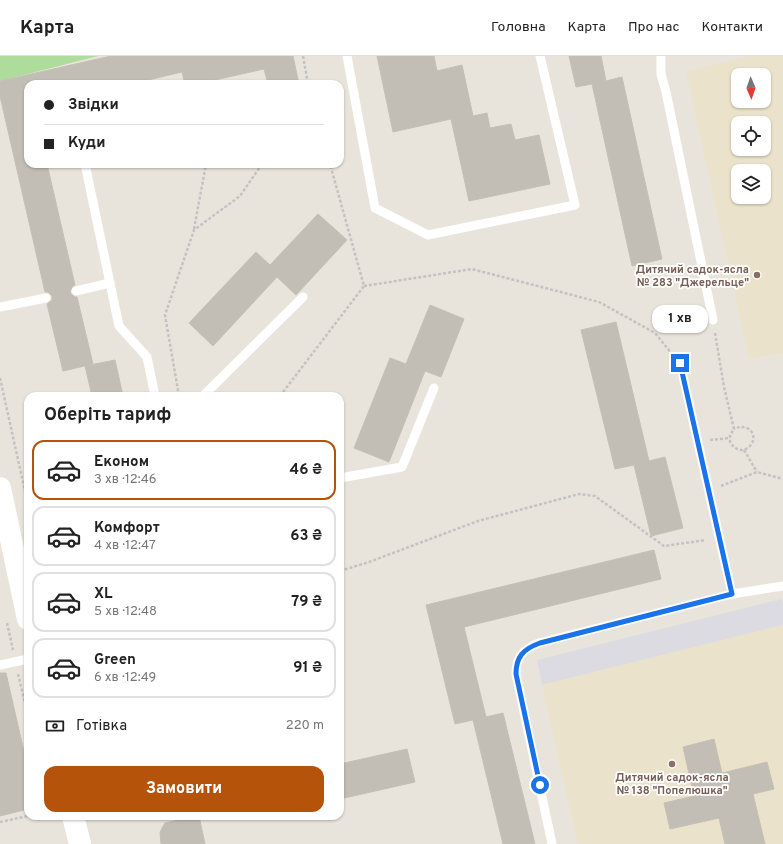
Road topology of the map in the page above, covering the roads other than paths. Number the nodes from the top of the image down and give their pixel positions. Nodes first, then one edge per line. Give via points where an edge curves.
1 (347, 56) edge
2 (540, 56) edge
3 (661, 56) edge
4 (86, 168) edge
5 (110, 283) junction
6 (76, 291) dead end
7 (303, 297) dead end
8 (46, 298) dead end
9 (0, 307) edge
10 (713, 320) road end
11 (680, 363) road end
12 (434, 388) dead end
13 (154, 392) edge
14 (207, 392) edge
15 (344, 477) edge
16 (0, 488) edge
17 (783, 586) edge
18 (732, 594) junction
19 (24, 600) edge
20 (24, 660) edge
21 (0, 665) edge
22 (74, 820) edge
23 (77, 843) edge
24 (552, 844) edge

1 - 2 lane via 375,208 428,235 575,204
3 - 10 lane via 661,74
4 - 5 lane
5 - 6 lane
5 - 13 lane via 119,326 147,357
7 - 14 lane
8 - 9 lane
11 - 18 lane
12 - 15 lane via 402,467
16 - 19 street
17 - 18 lane
18 - 24 lane via 540,643 524,651 516,666 516,674
20 - 21 lane
22 - 23 street

